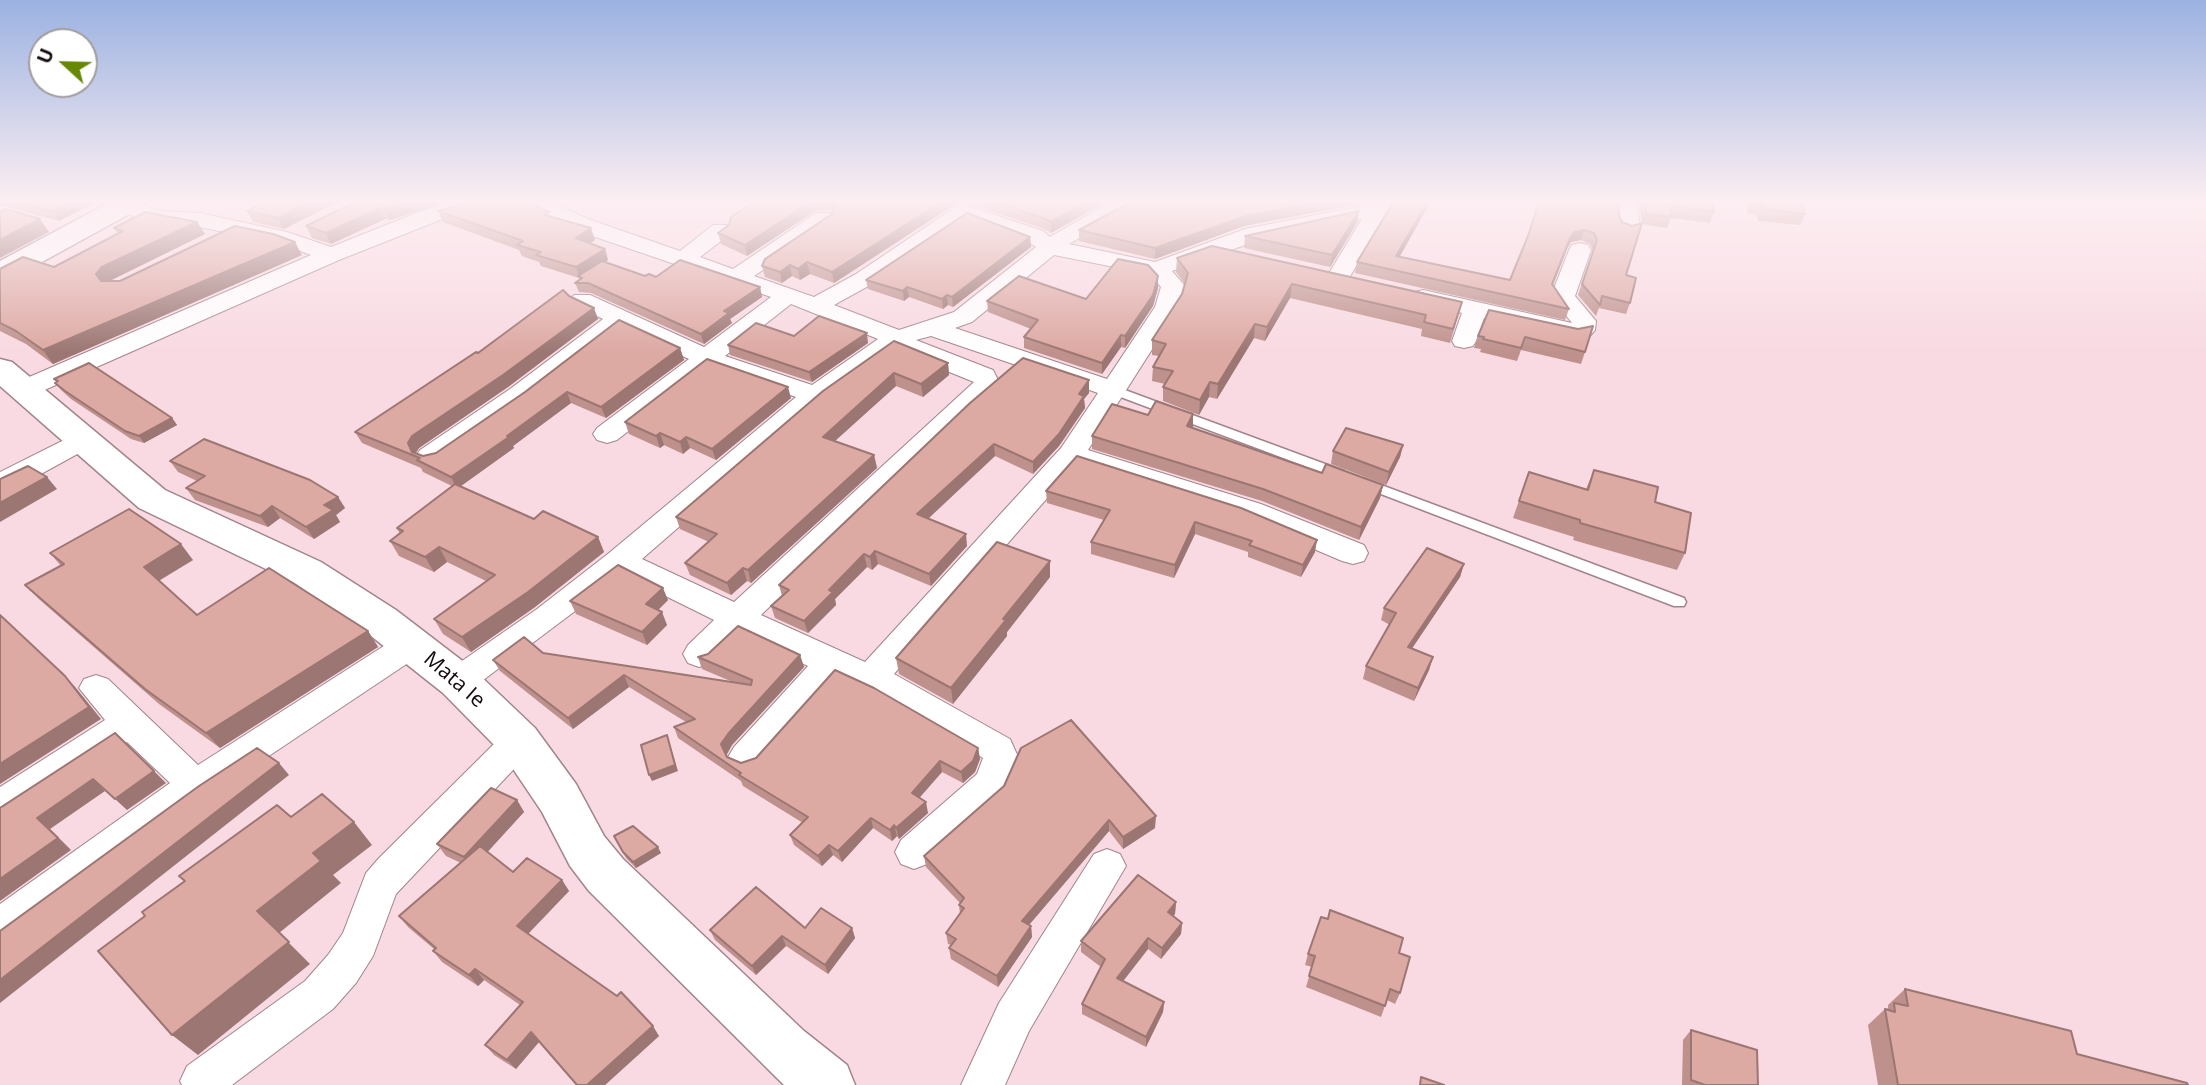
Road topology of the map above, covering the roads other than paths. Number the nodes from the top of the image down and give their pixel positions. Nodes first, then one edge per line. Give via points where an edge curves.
1 (39, 252) edge
2 (322, 252) edge
3 (340, 252) edge
4 (686, 252) edge
5 (771, 252) edge
6 (905, 252) edge
7 (1044, 252) edge
8 (1073, 252) edge
9 (1206, 252) edge
10 (1219, 252) edge
11 (1354, 252) edge
12 (1579, 252) edge
13 (691, 253) joint
14 (331, 255) junction
15 (1249, 258) edge
16 (1157, 269) junction
17 (1312, 272) edge
18 (0, 273) edge
19 (738, 276) junction
20 (1338, 278) junction
21 (1363, 284) edge
22 (1400, 292) edge
23 (788, 295) junction
24 (582, 300) edge
25 (825, 300) junction
26 (1476, 308) junction
27 (619, 318) junction
28 (908, 335) junction
29 (1464, 341) dead end
30 (707, 358) junction
31 (11, 380) edge
32 (815, 395) junction
33 (1108, 399) junction
34 (607, 434) dead end
35 (82, 440) junction
36 (1071, 454) junction
37 (430, 456) edge
38 (0, 484) edge
39 (1353, 553) dead end
40 (620, 561) junction
41 (1679, 601) dead end
42 (738, 618) junction
43 (412, 644) junction
44 (699, 654) edge
45 (831, 663) junction
46 (871, 677) junction
47 (458, 681) junction
48 (96, 688) dead end
49 (128, 723) junction
50 (519, 741) junction
51 (746, 757) dead end
52 (196, 785) junction
53 (0, 806) edge
54 (914, 852) dead end
55 (1107, 866) dead end
56 (0, 927) edge
57 (202, 1081) dead end
58 (827, 1085) edge
59 (983, 1085) edge

1 - 18 street
2 - 14 street
3 - 14 street
4 - 13 street
5 - 19 street
6 - 25 street
7 - 28 street via 963,317
8 - 16 street
9 - 16 street
10 - 15 street
11 - 20 street
12 - 26 street via 1563,296 1584,321 1580,332
13 - 19 street
14 - 31 street via 157,333
16 - 33 street via 1173,286 1176,309
17 - 20 street
19 - 23 street
20 - 21 street
22 - 26 street
23 - 25 street
23 - 30 street
24 - 27 street
25 - 28 street
26 - 29 street
27 - 30 street
27 - 37 street
28 - 32 street
28 - 33 street
28 - 42 street via 985,376 987,384
30 - 32 street
30 - 34 street
31 - 35 street, Mata Ie
32 - 40 street
33 - 36 street
33 - 41 lane
35 - 38 street
35 - 43 street, Mata Ie via 152,499 307,572
36 - 39 street via 1220,500
36 - 46 street
40 - 42 street
40 - 47 street
42 - 44 street
42 - 45 street
43 - 47 street, Mata Ie
43 - 52 street
45 - 46 street
45 - 51 street
46 - 54 street via 982,738 998,750 1003,761 990,785
47 - 50 street, Mata Ie
48 - 49 street
49 - 52 street
49 - 53 street
50 - 57 street via 380,885 359,943 319,995
50 - 58 street, Mata Ie via 606,875 785,1050
52 - 56 street
55 - 59 street via 1014,1017

